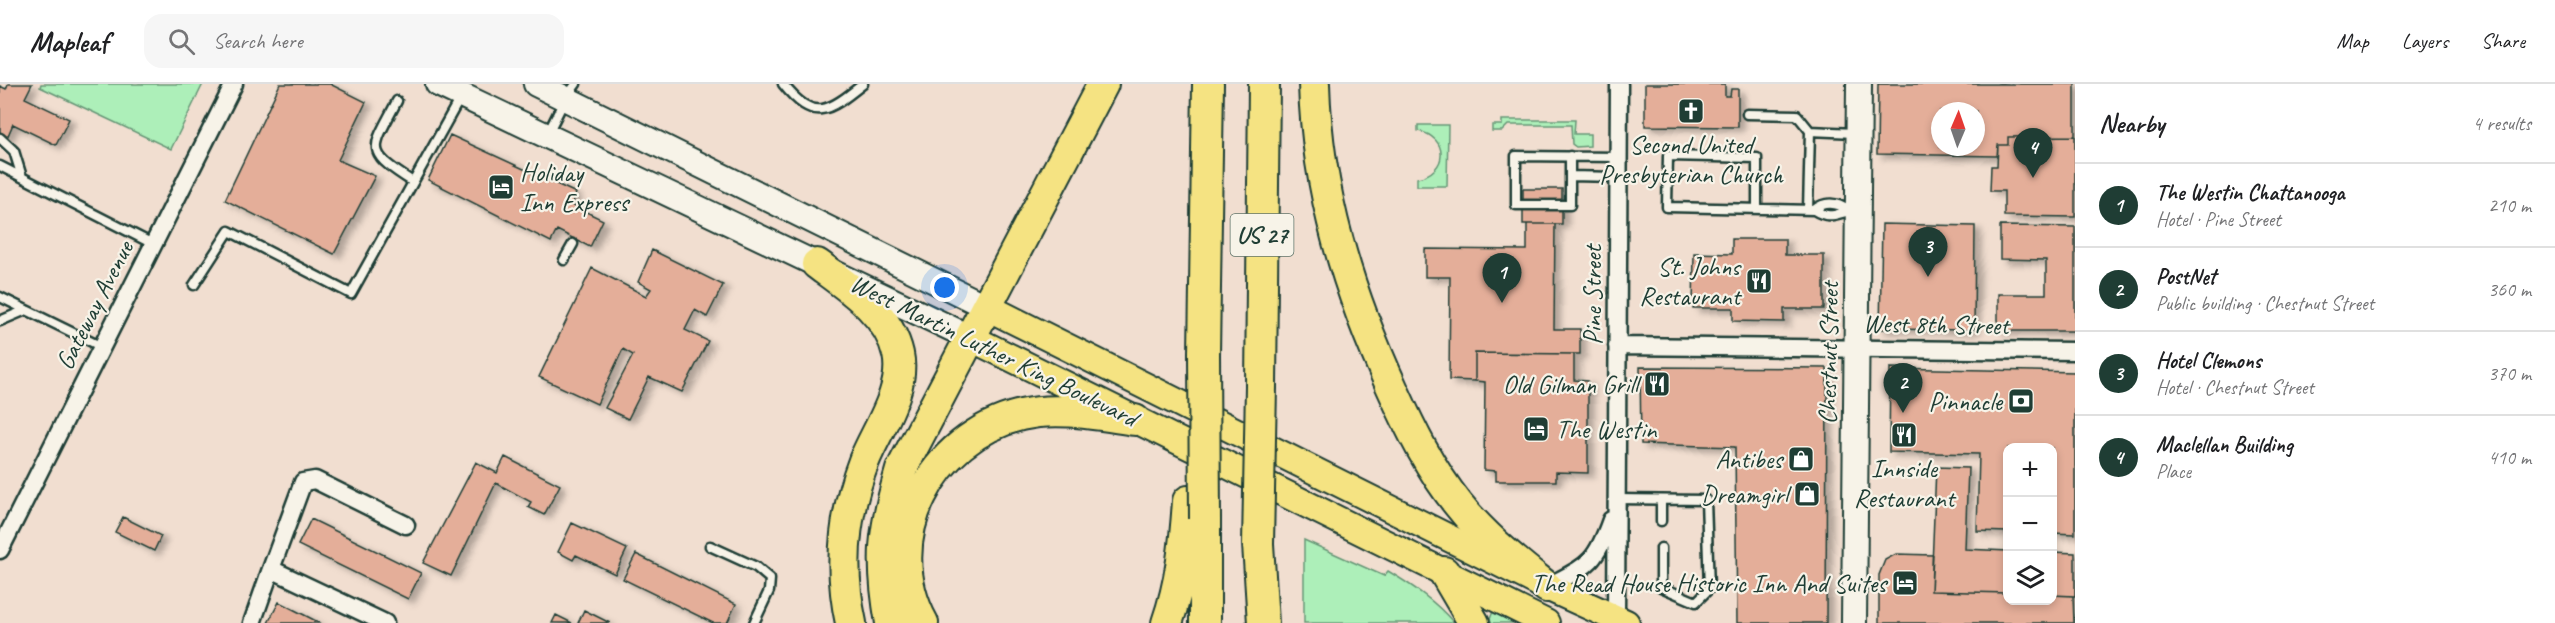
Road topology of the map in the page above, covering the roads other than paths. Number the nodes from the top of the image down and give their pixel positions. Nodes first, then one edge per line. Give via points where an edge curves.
1 (234, 84) edge
2 (438, 84) edge
3 (536, 84) edge
4 (783, 84) edge
5 (863, 84) edge
6 (1103, 84) edge
7 (1208, 84) edge
8 (1263, 84) edge
9 (1314, 84) edge
10 (1619, 84) edge
11 (1859, 84) edge
12 (571, 91) edge
13 (462, 95) junction
14 (397, 101) dead end
15 (1747, 114) dead end
16 (1810, 131) junction
17 (1859, 133) junction
18 (546, 135) junction
19 (0, 138) edge
20 (1570, 156) junction
21 (1618, 157) junction
22 (0, 166) edge
23 (1570, 176) junction
24 (22, 177) junction
25 (1618, 177) junction
26 (413, 182) junction
27 (1757, 209) junction
28 (1811, 210) junction
29 (1854, 211) junction
30 (153, 244) junction
31 (573, 244) dead end
32 (564, 260) dead end
33 (817, 264) junction
34 (194, 285) dead end
35 (0, 297) edge
36 (986, 306) junction
37 (26, 310) junction
38 (0, 321) edge
39 (969, 337) junction
40 (1617, 346) junction
41 (102, 347) junction
42 (1857, 348) junction
43 (2075, 351) edge
44 (1135, 420) junction
45 (1661, 500) junction
46 (1615, 503) junction
47 (1197, 510) junction
48 (1661, 522) dead end
49 (406, 525) dead end
50 (1258, 544) junction
51 (710, 546) dead end
52 (0, 549) edge
53 (1660, 549) dead end
54 (271, 569) junction
55 (1444, 572) junction
56 (1547, 587) junction
57 (1621, 620) edge
58 (252, 623) edge
59 (385, 623) edge
60 (754, 623) edge
61 (851, 623) edge
62 (891, 623) edge
63 (923, 623) edge
64 (1167, 623) edge
65 (1205, 623) edge
66 (1257, 623) edge
67 (1263, 623) edge
68 (1474, 623) edge
69 (1546, 623) edge
70 (1854, 623) edge

1 - 30 street, Gateway Avenue
2 - 13 main road, West Martin Luther King Boulevard
3 - 12 main road, West Martin Luther King Boulevard
4 - 5 lane via 800,104 823,108 835,106
6 - 36 highway
7 - 47 highway, US 27, bridge
8 - 50 highway, US 27, bridge
9 - 56 highway via 1320,154 1341,256 1378,359 1414,437 1438,477 1478,527
10 - 21 street, Pine Street
11 - 17 main road, Chestnut Street
12 - 18 lane
12 - 36 main road, West Martin Luther King Boulevard
13 - 18 main road, West Martin Luther King Boulevard
13 - 26 lane
14 - 26 lane via 376,143 377,153 385,164
15 - 16 lane via 1797,115
16 - 17 lane
16 - 28 lane
17 - 29 main road, Chestnut Street
18 - 33 main road, West Martin Luther King Boulevard
19 - 24 lane via 14,151
20 - 21 lane
20 - 23 lane
20 - 23 lane via 1516,156 1516,205 1570,206
21 - 25 street, Pine Street
22 - 24 lane
23 - 25 lane
24 - 30 lane
25 - 40 street, Pine Street
26 - 34 lane via 351,294 229,231
27 - 27 lane via 1757,158 1668,156 1667,207
27 - 28 lane
28 - 29 lane via 1830,204
29 - 42 main road, Chestnut Street
30 - 41 street, Gateway Avenue
31 - 32 lane
33 - 39 main road, West Martin Luther King Boulevard
33 - 61 highway via 874,311 893,338 899,364 897,386 864,463 848,523 843,568
35 - 37 lane
36 - 39 highway
36 - 56 main road, West Martin Luther King Boulevard
37 - 38 lane
37 - 41 lane
39 - 44 main road, West Martin Luther King Boulevard
39 - 62 highway via 914,441 892,498 883,552
40 - 42 street, West 8th Street
40 - 46 street, Pine Street
41 - 52 street, Gateway Avenue
42 - 43 street, West 8th Street
42 - 70 main road, Chestnut Street
44 - 55 main road, West Martin Luther King Boulevard
44 - 63 highway via 1065,412 1022,415 981,430 947,456 921,491 912,519 908,570 912,597
45 - 46 lane
45 - 48 lane
45 - 53 lane via 1706,500 1709,589 1696,602 1661,587
46 - 56 street, Pine Street via 1601,549 1585,566
46 - 57 street, Pine Street
47 - 64 highway
47 - 65 highway, US 27
49 - 54 street via 315,480 303,482
50 - 66 highway, US 27
50 - 67 highway
51 - 60 lane via 756,567 770,579 769,591
54 - 58 street
54 - 59 street
55 - 68 highway
55 - 69 main road, West Martin Luther King Boulevard
56 - 57 main road, West Martin Luther King Boulevard

